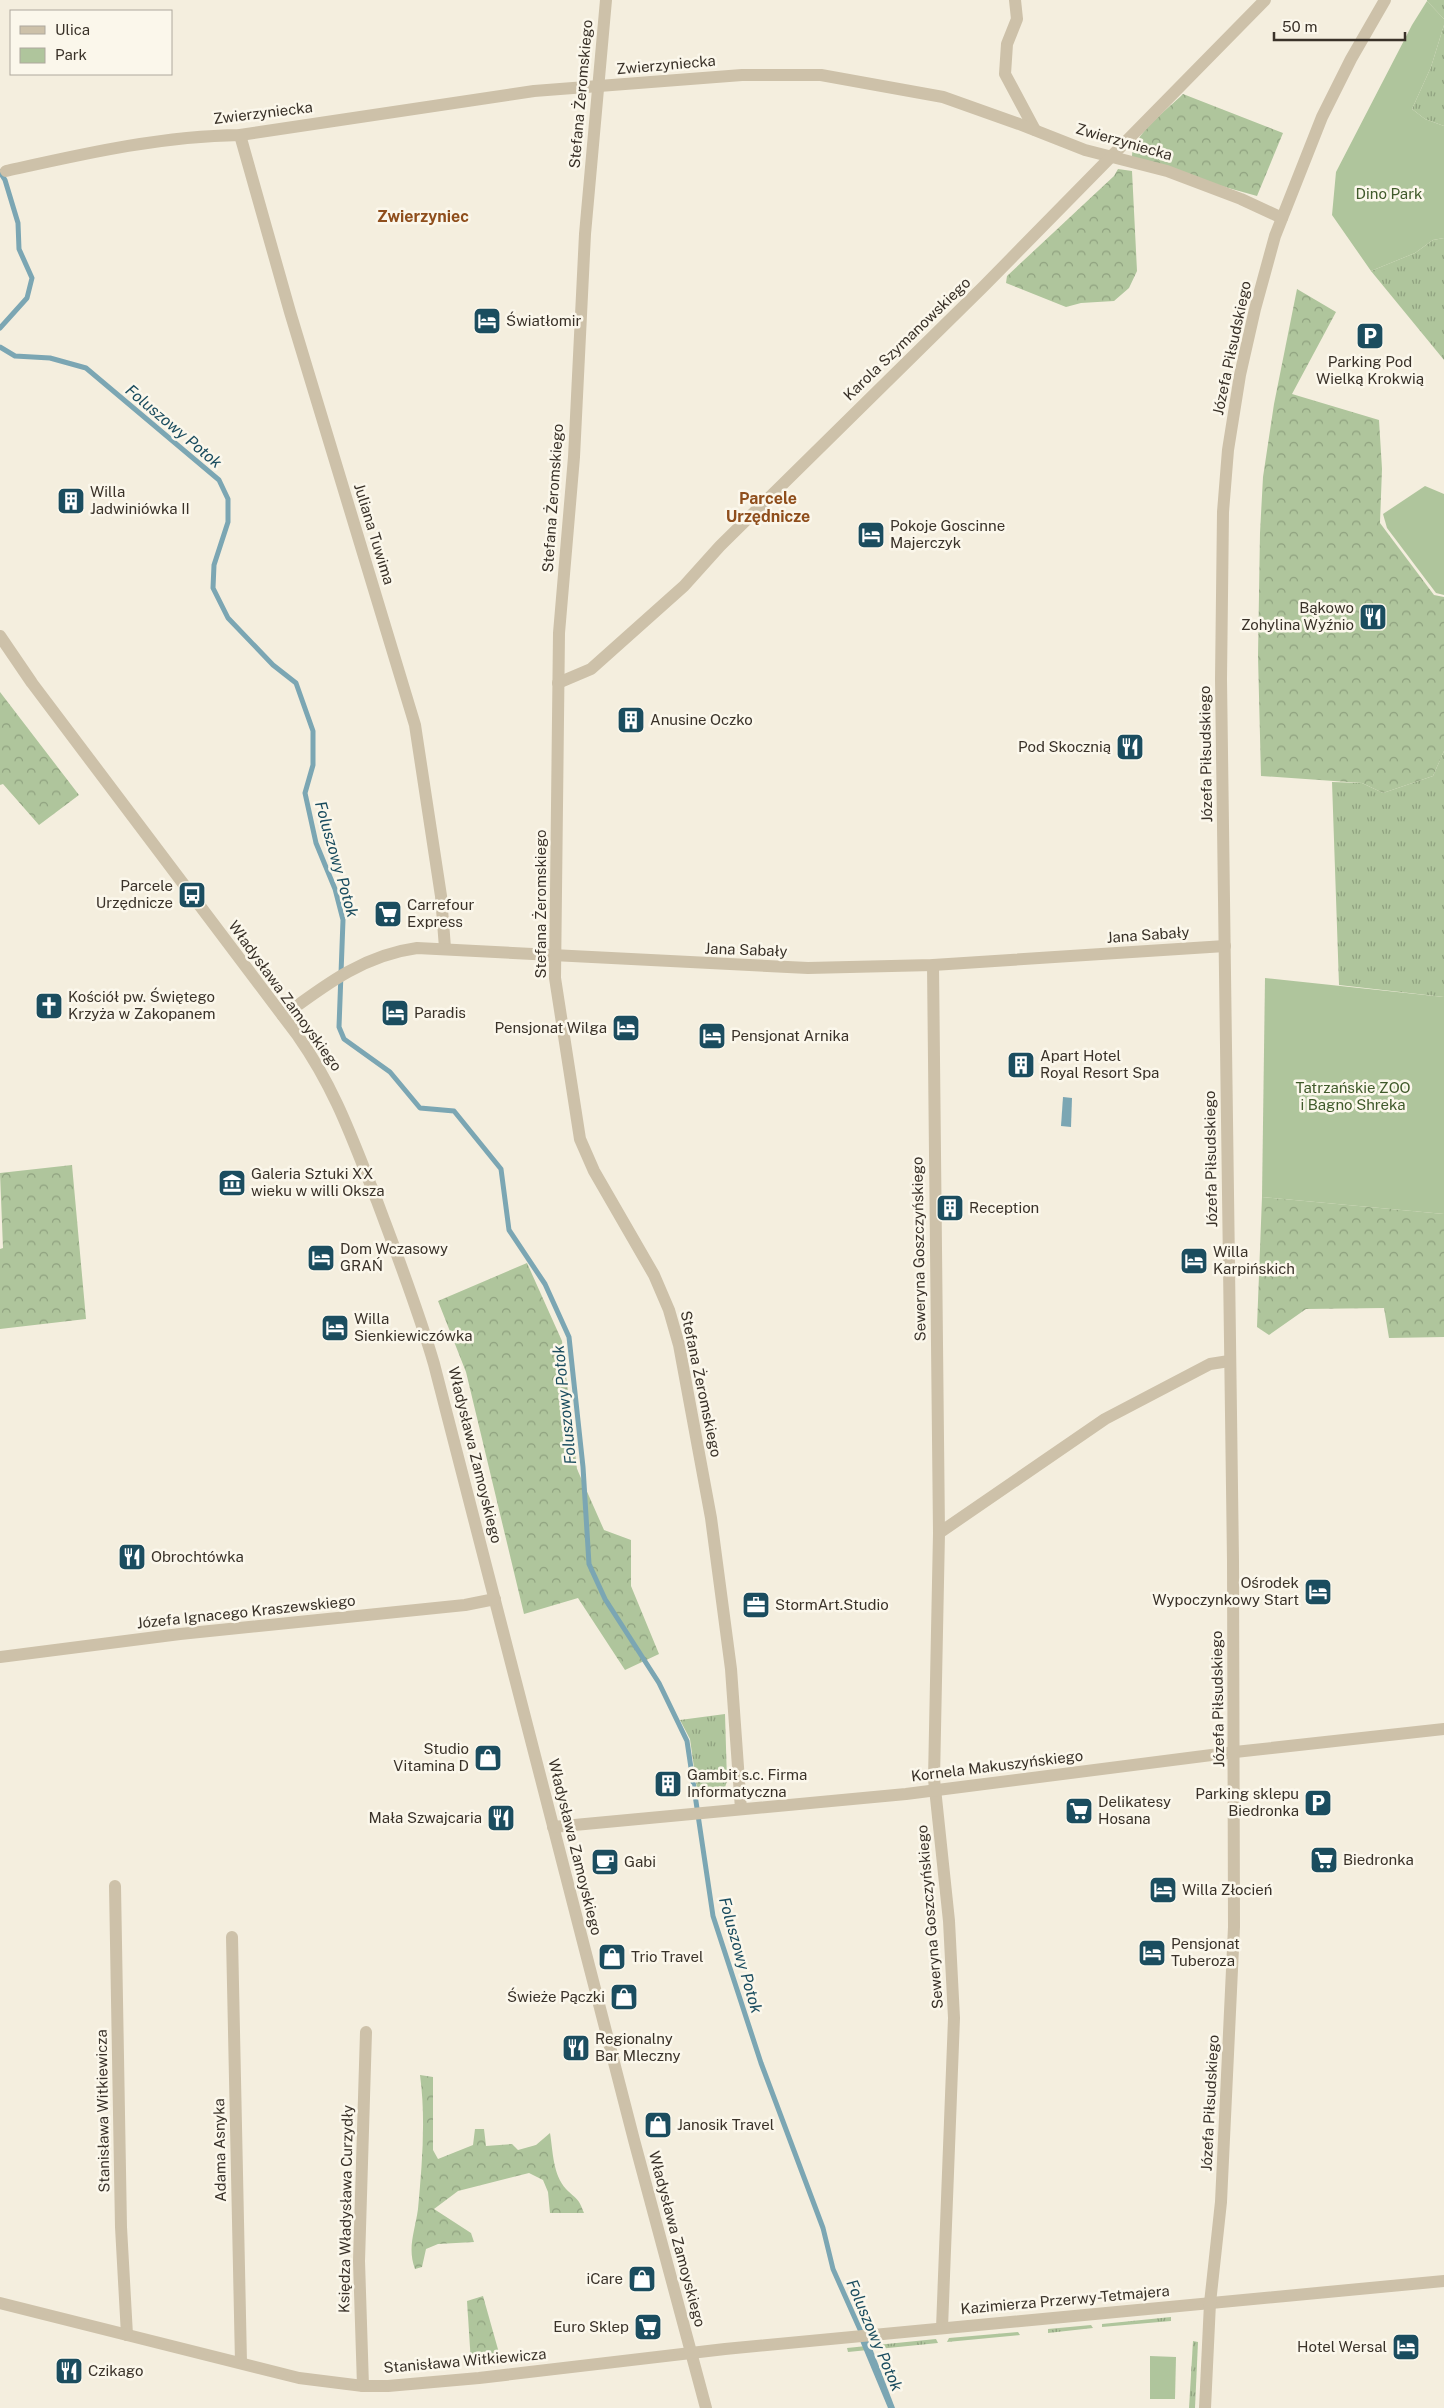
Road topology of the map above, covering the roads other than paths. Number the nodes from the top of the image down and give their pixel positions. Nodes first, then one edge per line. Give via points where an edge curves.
1 (606, 0) edge
2 (1015, 0) edge
3 (1266, 0) edge
4 (1385, 0) edge
5 (597, 87) junction
6 (1035, 130) junction
7 (240, 135) junction
8 (1110, 157) junction
9 (6, 171) dead end
10 (1282, 218) junction
11 (0, 636) edge
12 (558, 683) junction
13 (1225, 946) junction
14 (445, 948) junction
15 (555, 955) junction
16 (933, 966) junction
17 (283, 1016) junction
18 (1229, 1361) junction
19 (939, 1533) junction
20 (495, 1599) junction
21 (0, 1657) edge
22 (1444, 1728) edge
23 (1235, 1752) junction
24 (936, 1791) junction
25 (741, 1809) junction
26 (554, 1827) junction
27 (115, 1886) dead end
28 (232, 1936) dead end
29 (366, 2032) dead end
30 (1444, 2281) edge
31 (0, 2303) edge
32 (1210, 2303) junction
33 (942, 2328) junction
34 (127, 2335) junction
35 (690, 2353) junction
36 (241, 2363) junction
37 (363, 2386) junction
38 (706, 2408) edge
39 (1205, 2408) edge

1 - 5 street, Stefana Żeromskiego
2 - 6 street via 1017,18 1007,44 1005,74
3 - 8 street, Karola Szymanowskiego
4 - 10 street, Józefa Piłsudskiego via 1328,104
5 - 6 street, Zwierzyniecka via 742,75 821,75 943,97
5 - 7 street, Zwierzyniecka via 524,92
5 - 12 street, Stefana Żeromskiego
6 - 8 street, Zwierzyniecka
7 - 9 street, Zwierzyniecka via 202,136 110,148
7 - 14 street, Juliana Tuwima via 415,725 441,896
8 - 10 street, Zwierzyniecka via 1167,171 1241,198
8 - 12 street, Karola Szymanowskiego via 720,546 684,586 591,669
10 - 13 street, Józefa Piłsudskiego via 1242,366 1230,434 1224,498 1221,588
11 - 17 street, Władysława Zamoyskiego
12 - 15 street, Stefana Żeromskiego
13 - 16 street, Jana Sabały
13 - 18 street, Józefa Piłsudskiego
14 - 15 street, Jana Sabały
14 - 17 street, Jana Sabały via 403,951 362,964 322,987
15 - 16 street, Jana Sabały via 808,968
15 - 25 street, Stefana Żeromskiego via 580,1139 598,1178 654,1275 669,1310 678,1345 711,1518 731,1669
16 - 19 street, Seweryna Goszczyńskiego
17 - 20 street, Władysława Zamoyskiego via 318,1064 337,1099 410,1288 434,1364
18 - 19 street via 1210,1364 1105,1419
18 - 23 street, Józefa Piłsudskiego
19 - 24 street, Seweryna Goszczyńskiego
20 - 21 street, Józefa Ignacego Kraszewskiego
20 - 26 street, Władysława Zamoyskiego
22 - 23 street, Kornela Makuszyńskiego
23 - 24 street, Kornela Makuszyńskiego
23 - 32 street, Józefa Piłsudskiego via 1234,1927 1228,2074 1221,2202
24 - 25 street, Kornela Makuszyńskiego
24 - 33 street, Seweryna Goszczyńskiego via 954,2005
25 - 26 street, Kornela Makuszyńskiego
26 - 35 street, Władysława Zamoyskiego
27 - 34 street, Stanisława Witkiewicza via 121,2227
28 - 36 street, Adama Asnyka
29 - 37 street, Księdza Władysława Curzydły via 359,2261
30 - 32 street, Kazimierza Przerwy-Tetmajera
31 - 34 street, Stanisława Witkiewicza
32 - 33 street, Kazimierza Przerwy-Tetmajera
32 - 39 street, Józefa Piłsudskiego
33 - 35 street, Kazimierza Przerwy-Tetmajera
34 - 36 street, Stanisława Witkiewicza
35 - 37 street, Stanisława Witkiewicza via 414,2385
35 - 38 street, Władysława Zamoyskiego
36 - 37 street, Stanisława Witkiewicza via 299,2378

